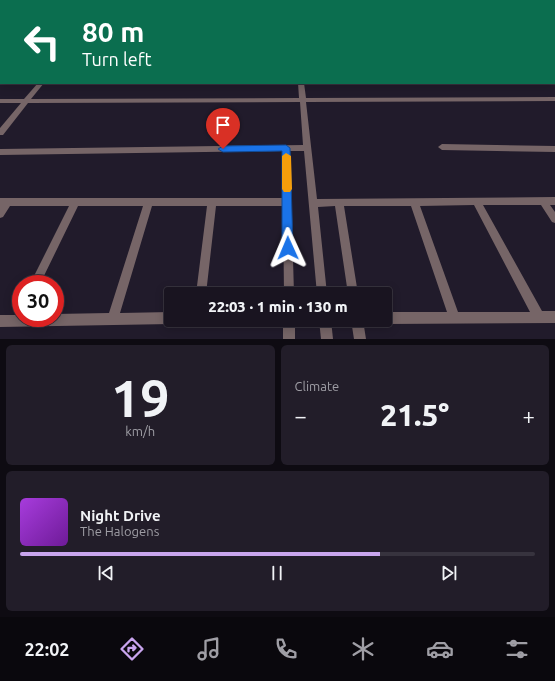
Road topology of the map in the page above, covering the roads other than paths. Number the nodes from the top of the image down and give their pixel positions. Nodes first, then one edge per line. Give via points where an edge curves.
1 (41, 84) edge
2 (301, 84) edge
3 (555, 99) edge
4 (303, 100) junction
5 (0, 101) edge
6 (27, 101) junction
7 (0, 133) edge
8 (442, 147) dead end
9 (286, 148) junction
10 (308, 148) junction
11 (555, 149) edge
12 (0, 152) edge
13 (543, 201) junction
14 (555, 201) edge
15 (4, 202) edge
16 (76, 202) junction
17 (149, 202) junction
18 (212, 202) junction
19 (287, 202) junction
20 (414, 202) junction
21 (478, 202) junction
22 (313, 203) junction
23 (339, 203) junction
24 (0, 214) edge
25 (555, 219) edge
26 (40, 275) edge
27 (202, 287) edge
28 (289, 287) edge
29 (321, 287) edge
30 (352, 287) edge
31 (539, 317) junction
32 (555, 317) edge
33 (64, 318) edge
34 (164, 318) edge
35 (392, 318) edge
36 (455, 318) junction
37 (12, 319) edge
38 (113, 319) junction
39 (0, 322) edge
40 (289, 327) edge
41 (326, 327) edge
42 (358, 327) edge
43 (290, 339) edge
44 (327, 339) edge
45 (360, 339) edge

1 - 6 street
2 - 4 street
3 - 4 street
4 - 6 street
4 - 10 street
5 - 6 street
6 - 7 street
8 - 11 street
9 - 10 street
9 - 12 street
9 - 19 street
10 - 22 street
13 - 14 street
13 - 21 street
13 - 25 street
15 - 16 street
15 - 24 street
16 - 17 street
16 - 26 street
17 - 18 street
17 - 38 street
18 - 19 street
18 - 27 street
19 - 28 street
20 - 21 street
20 - 23 street
20 - 36 street
21 - 31 street
22 - 23 street
22 - 29 street
23 - 30 street
31 - 32 street
31 - 36 street
33 - 38 street
34 - 38 street
35 - 36 street
37 - 39 street
40 - 43 street
41 - 44 street
42 - 45 street

